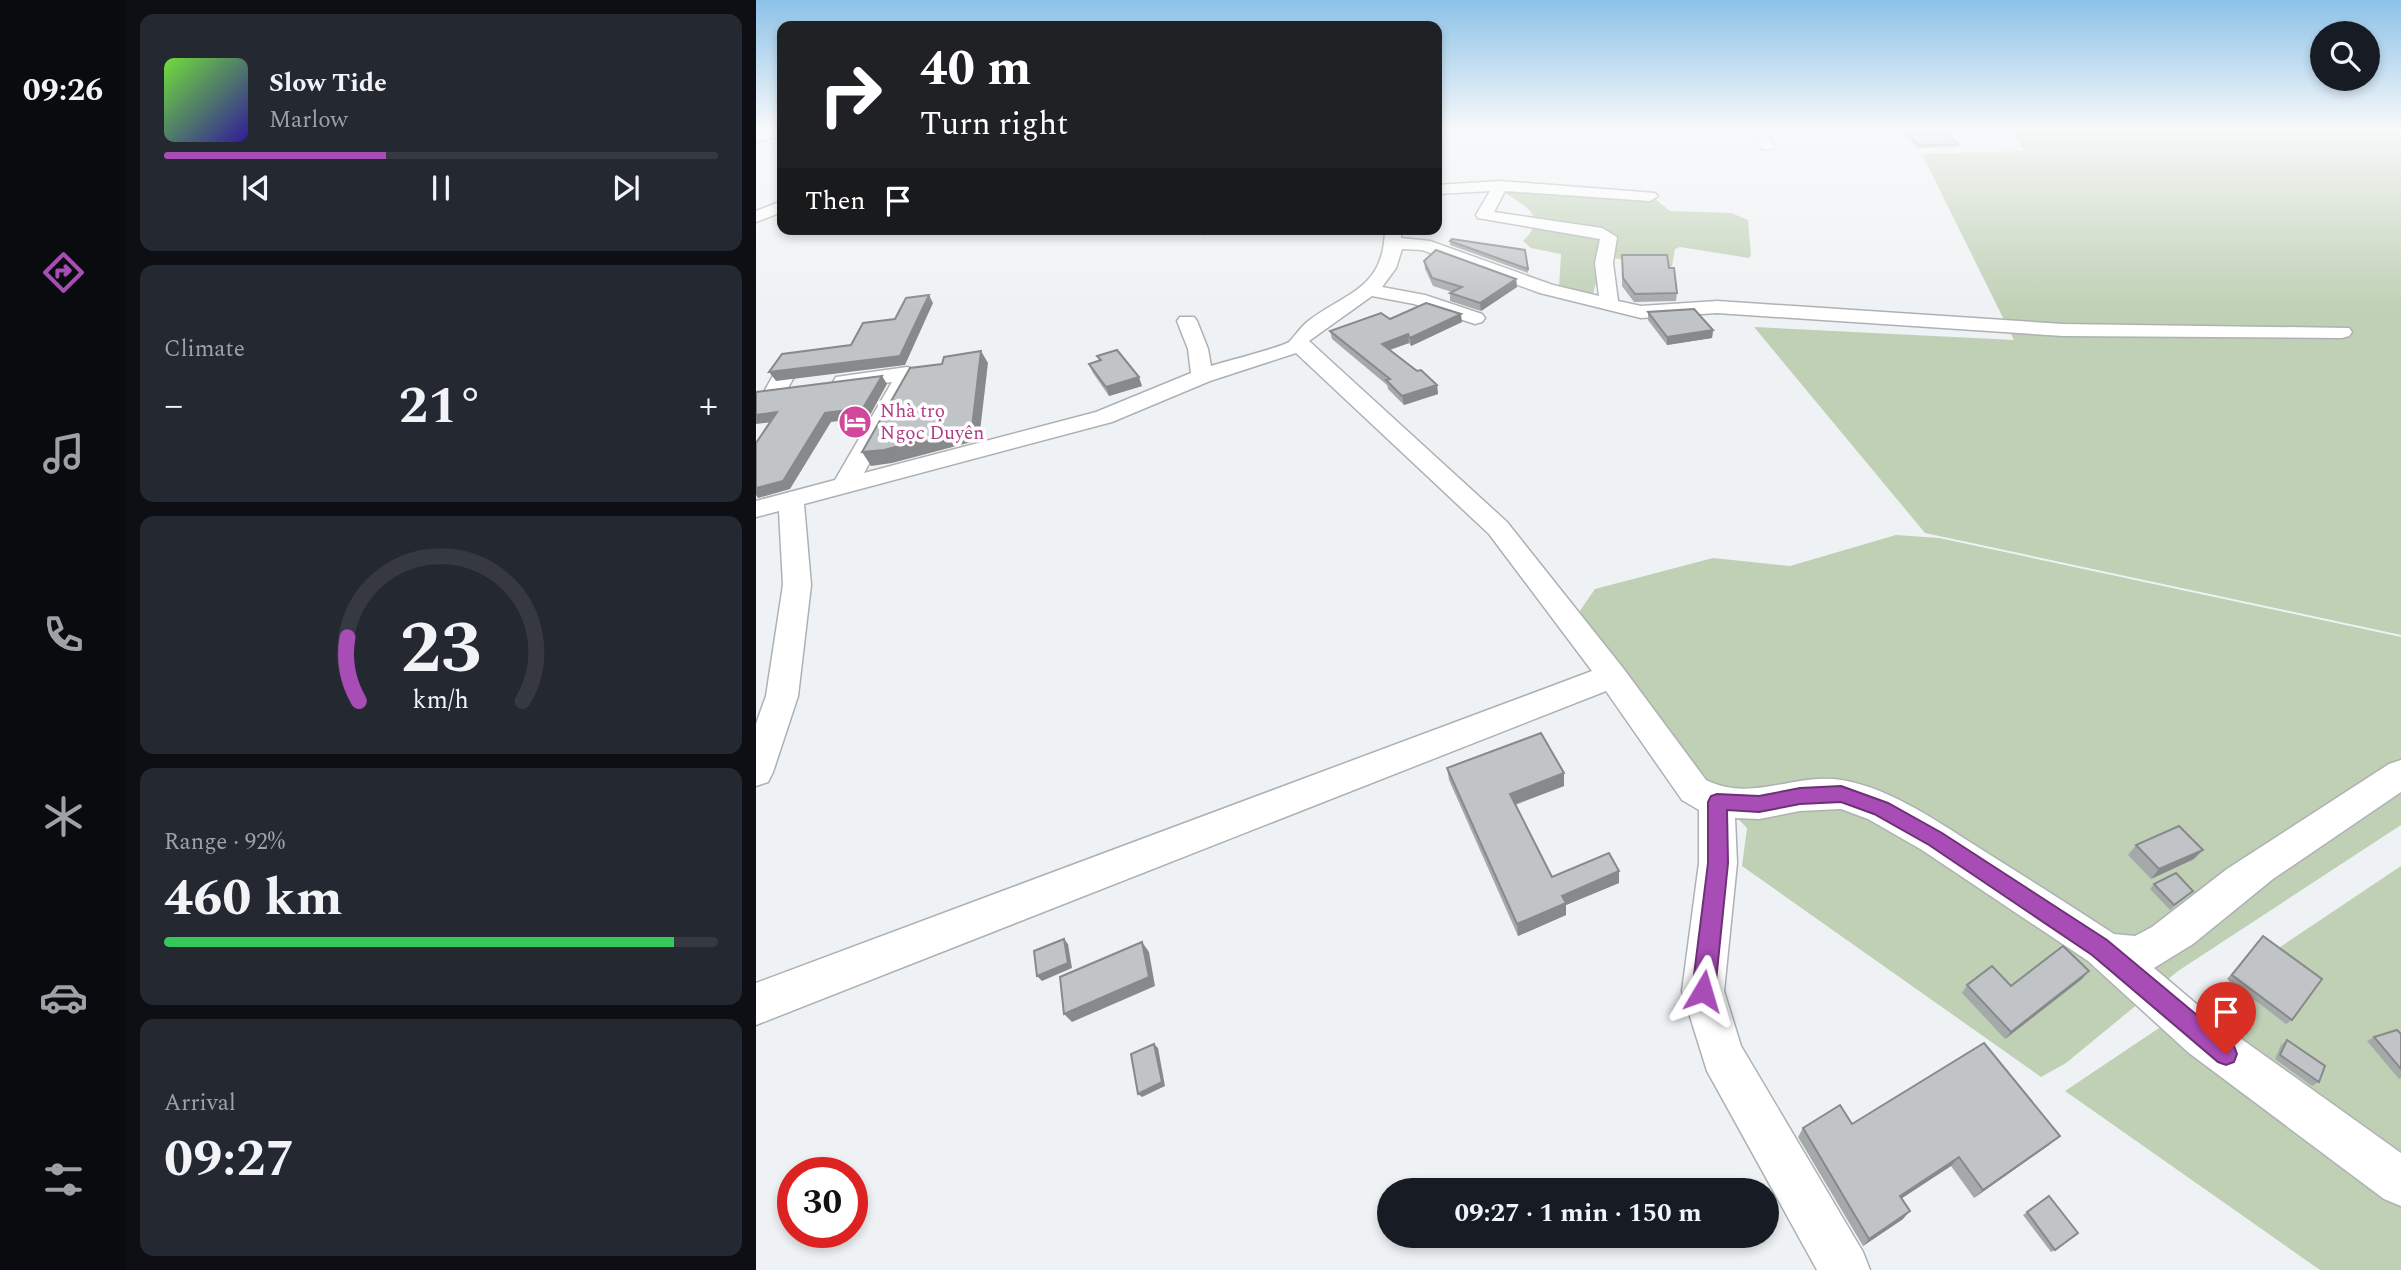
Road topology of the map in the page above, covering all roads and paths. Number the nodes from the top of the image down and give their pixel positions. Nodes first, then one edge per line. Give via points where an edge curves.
1 (1498, 190) edge
2 (1564, 190) edge
3 (1650, 196) dead end
4 (777, 208) edge
5 (756, 217) edge
6 (1394, 236) edge
7 (1369, 290) junction
8 (1609, 306) junction
9 (1475, 318) dead end
10 (1187, 321) dead end
11 (2342, 332) dead end
12 (1299, 345) junction
13 (1202, 376) junction
14 (828, 384) edge
15 (846, 483) junction
16 (791, 500) junction
17 (756, 509) edge
18 (1612, 676) junction
19 (756, 772) edge
20 (2401, 775) edge
21 (1717, 802) junction
22 (2100, 947) junction
23 (756, 1004) edge
24 (2401, 1182) edge
25 (1845, 1270) edge

1 - 8 street via 1484,215 1609,237 1604,263
2 - 3 street
4 - 5 street
6 - 7 street via 1392,262
6 - 8 street
7 - 9 street via 1418,299
7 - 12 street via 1318,323
8 - 11 street via 1641,312 1717,307 2063,330
10 - 13 street via 1199,349
12 - 13 street
12 - 18 street via 1498,528
13 - 15 street via 1104,417
14 - 15 street via 912,365
15 - 16 street
16 - 17 street
16 - 19 street via 797,585 782,696
18 - 21 street via 1694,790
18 - 23 street
20 - 22 street via 2329,818 2159,944 2119,957
21 - 22 street via 1759,804 1841,794 1881,808
21 - 25 street via 1718,863 1703,991 1723,1056
22 - 24 street via 2204,1038

